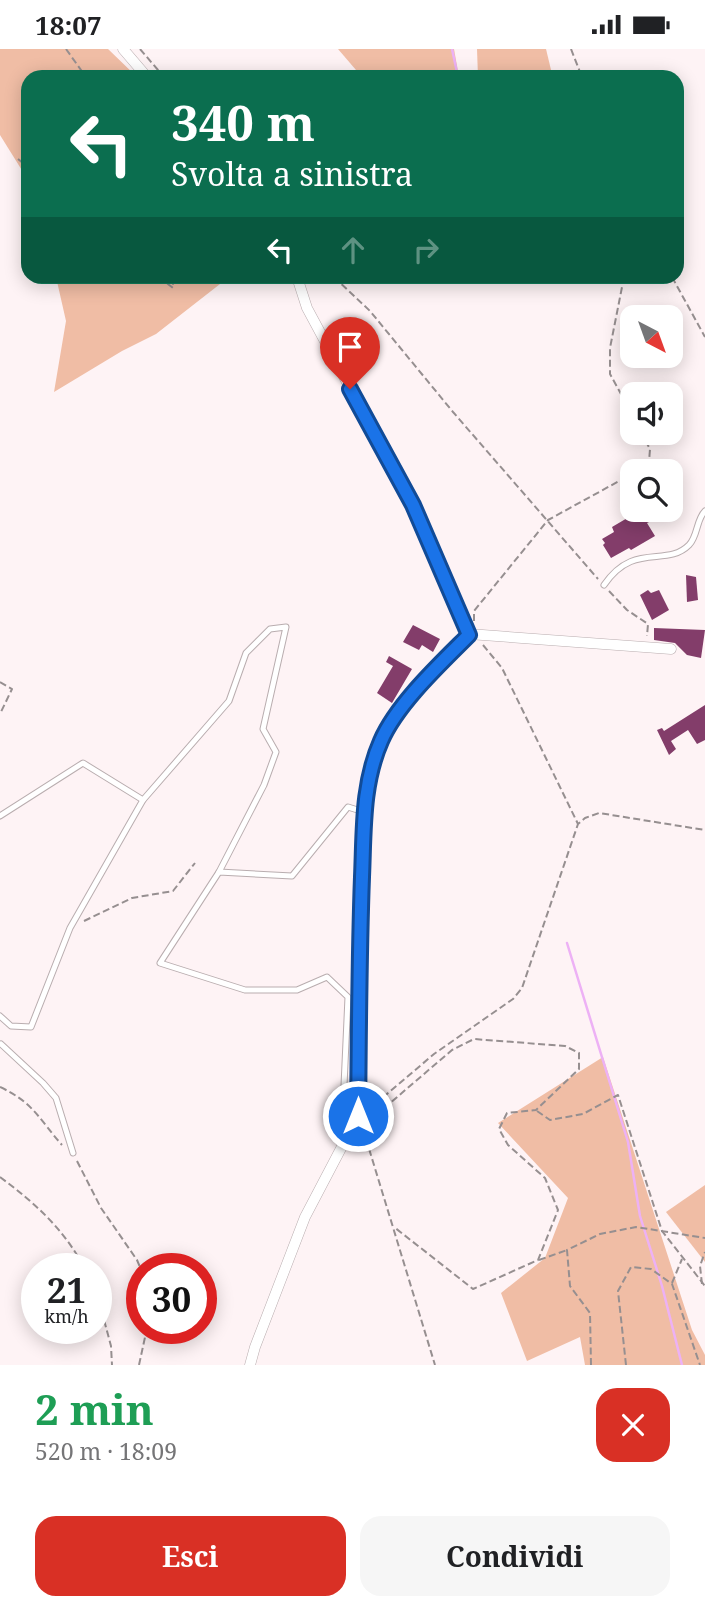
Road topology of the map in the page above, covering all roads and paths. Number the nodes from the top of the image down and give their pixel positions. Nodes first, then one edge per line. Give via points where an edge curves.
1 (66, 49) edge
2 (123, 49) edge
3 (140, 49) edge
4 (571, 49) edge
5 (81, 70) edge
6 (141, 70) edge
7 (158, 70) edge
8 (579, 70) edge
9 (18, 159) dead end
10 (21, 161) edge
11 (299, 284) edge
12 (341, 284) edge
13 (623, 284) edge
14 (676, 284) edge
15 (705, 337) edge
16 (620, 393) edge
17 (620, 481) edge
18 (705, 511) edge
19 (548, 520) junction
20 (604, 585) junction
21 (472, 635) junction
22 (645, 647) junction
23 (671, 649) dead end
24 (0, 682) edge
25 (0, 714) edge
26 (142, 800) junction
27 (365, 812) junction
28 (0, 816) edge
29 (578, 824) junction
30 (705, 830) edge
31 (195, 863) dead end
32 (219, 872) junction
33 (71, 928) junction
34 (0, 1016) edge
35 (1, 1044) edge
36 (0, 1087) edge
37 (536, 1110) junction
38 (358, 1116) junction
39 (73, 1153) junction
40 (0, 1177) edge
41 (393, 1226) junction
42 (662, 1231) junction
43 (705, 1238) edge
44 (567, 1250) junction
45 (705, 1252) edge
46 (77, 1253) edge
47 (132, 1253) edge
48 (682, 1258) junction
49 (538, 1261) junction
50 (672, 1284) junction
51 (704, 1285) edge
52 (110, 1344) edge
53 (142, 1344) edge
54 (112, 1365) edge
55 (139, 1365) edge
56 (250, 1365) edge
57 (435, 1365) edge
58 (591, 1365) edge
59 (626, 1365) edge
60 (700, 1365) edge

1 - 5 path
2 - 6 street
3 - 7 path
4 - 8 path
9 - 10 path
11 - 21 street via 307,308 413,505
12 - 19 path via 370,311
13 - 16 path via 610,348 610,375
14 - 15 path
17 - 19 path
18 - 20 lane via 690,544 676,553 633,559 614,569
19 - 20 path
19 - 21 path via 474,611
20 - 22 path via 627,610 649,624
21 - 22 street
21 - 27 street via 433,671 391,721 370,770
21 - 29 path via 502,668
22 - 23 street
24 - 25 path via 12,689
26 - 28 lane via 83,763
26 - 32 lane via 229,701 246,653 271,629 286,627 263,729 276,753
26 - 33 lane
27 - 32 lane via 348,807 292,876
27 - 38 street
29 - 30 path via 599,813
29 - 38 path via 522,988
31 - 33 path via 173,891 132,898
32 - 38 lane via 160,963 245,990 297,990 327,977 348,997 343,1108
33 - 34 lane via 31,1027 11,1025
35 - 39 lane via 56,1098
36 - 39 path via 20,1096
37 - 41 path via 579,1069 579,1053 565,1046 474,1039 452,1050 362,1126
37 - 42 path via 550,1120 583,1114 618,1095
37 - 49 path via 507,1113 499,1129 508,1145 545,1178 558,1210
38 - 56 street via 305,1217
39 - 47 path via 101,1208
40 - 46 path via 34,1202
41 - 49 path via 473,1289
41 - 57 path
42 - 43 path
42 - 44 path via 636,1227 600,1234
42 - 48 path
44 - 49 path
44 - 58 path via 570,1286 590,1313
45 - 51 path via 700,1266
48 - 50 path
48 - 51 path
50 - 59 path via 651,1269 631,1267 618,1291
50 - 60 path
52 - 54 path
53 - 55 path

